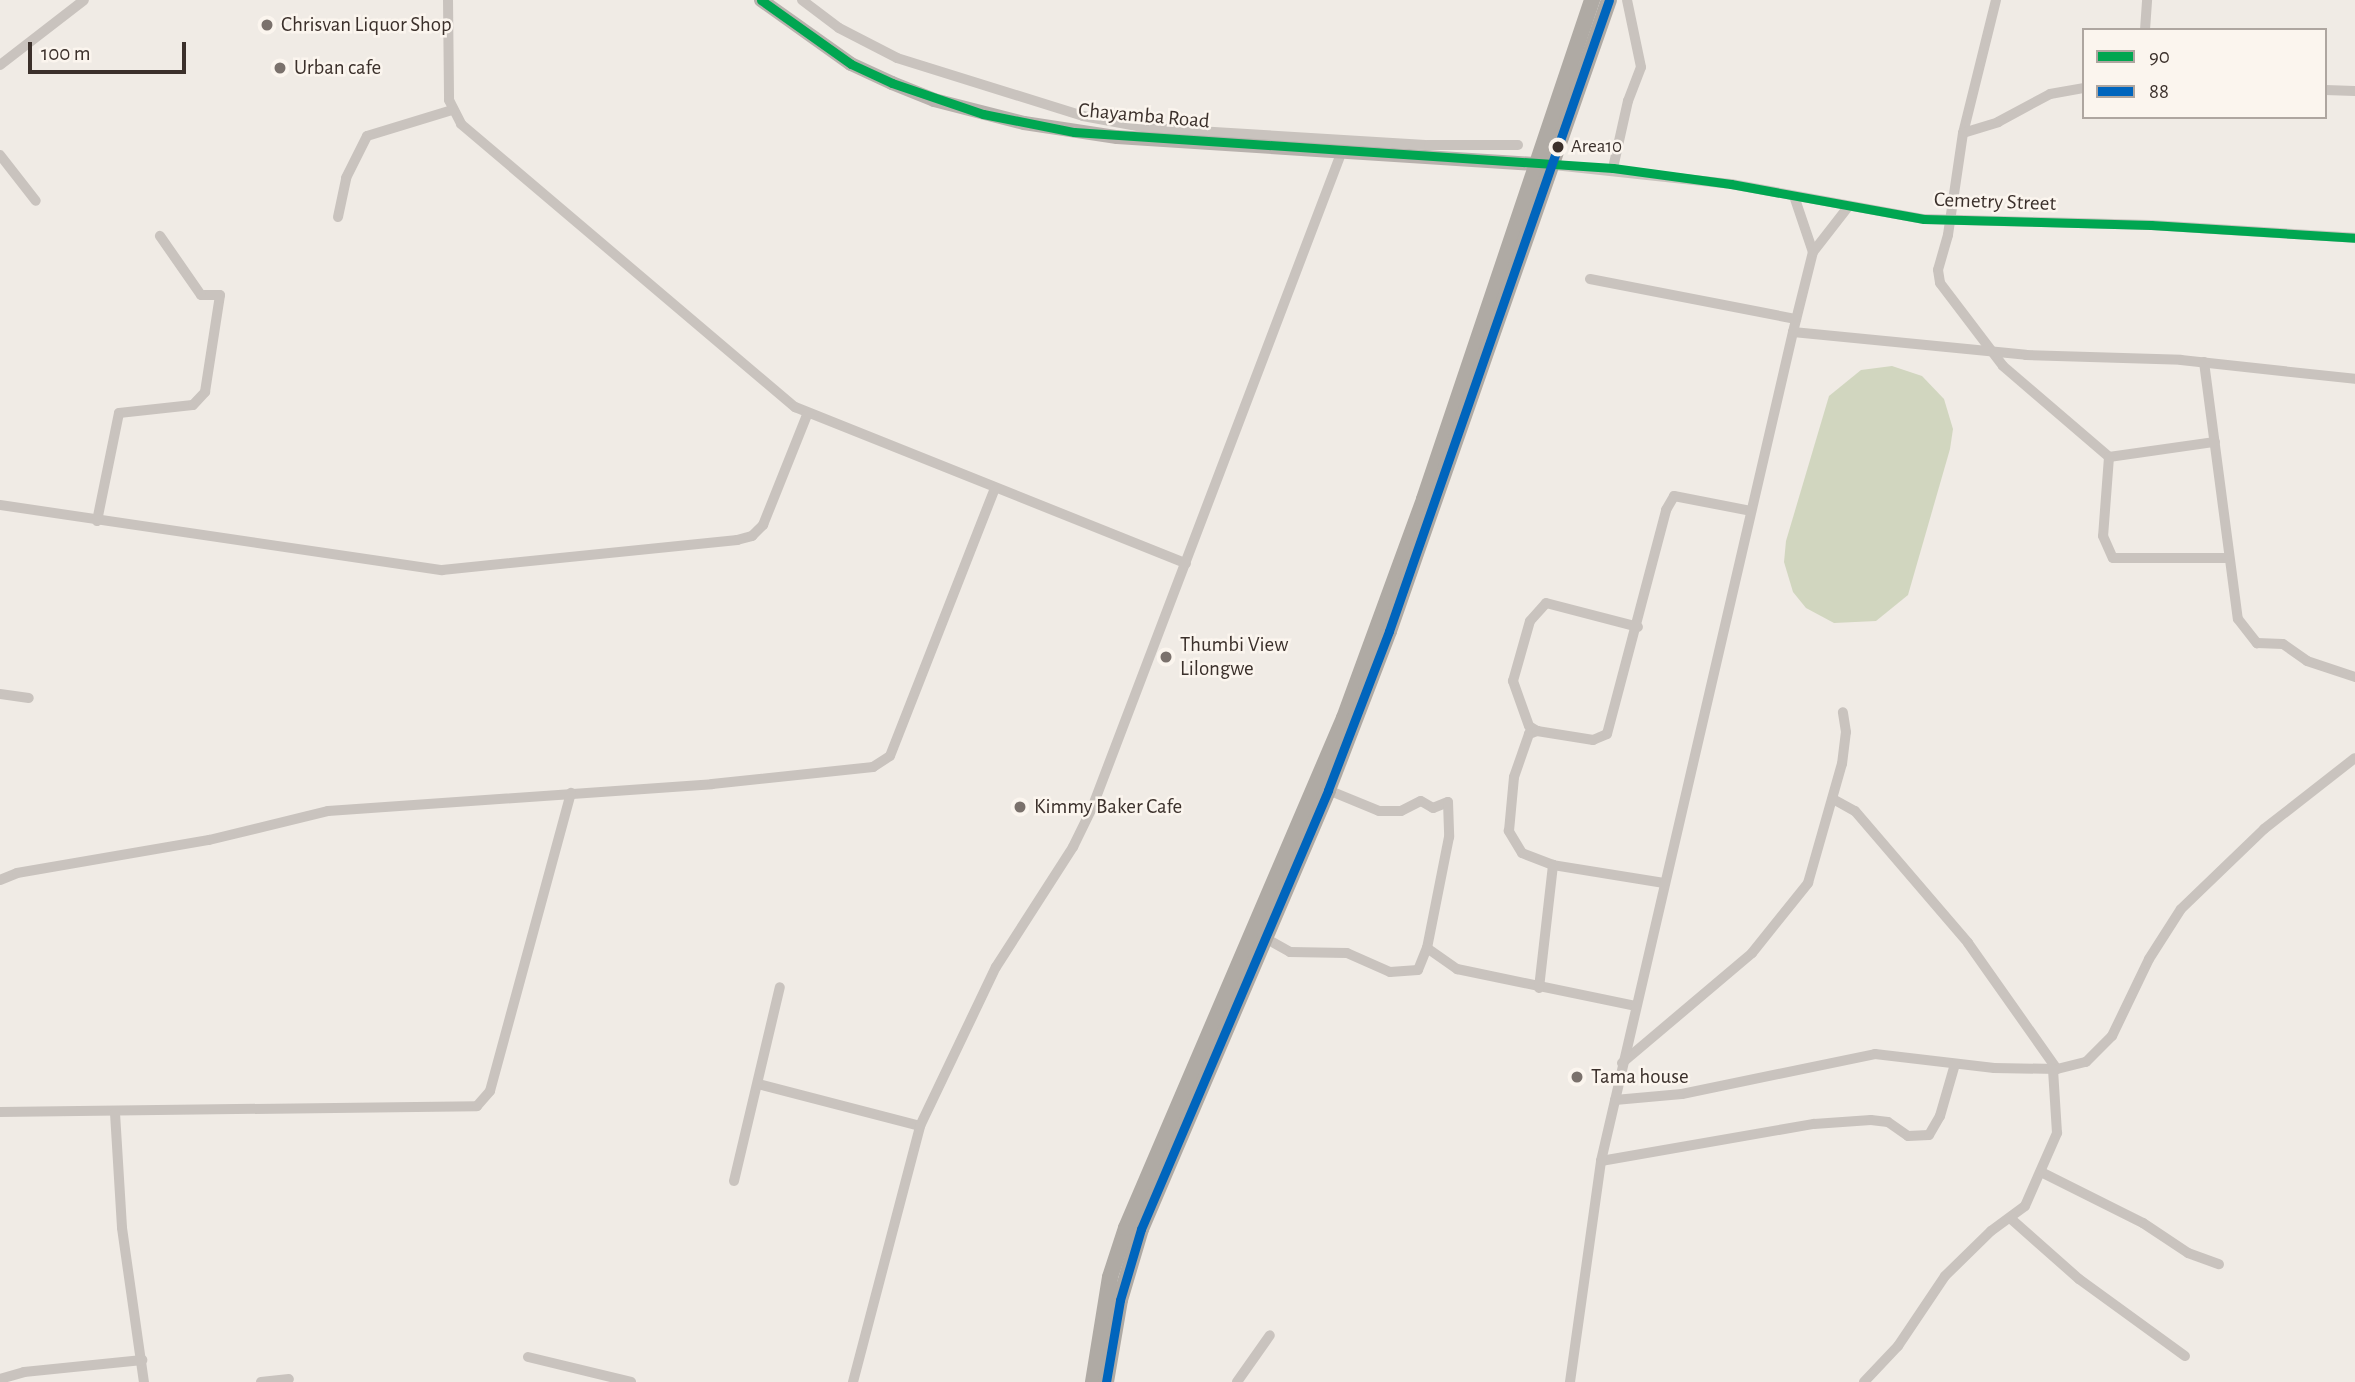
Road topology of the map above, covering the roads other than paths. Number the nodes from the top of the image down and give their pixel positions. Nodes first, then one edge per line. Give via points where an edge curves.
1 (84, 0) edge
2 (448, 0) edge
3 (761, 0) edge
4 (802, 0) edge
5 (1592, 0) edge
6 (1609, 0) edge
7 (1628, 0) edge
8 (1996, 0) edge
9 (2147, 0) edge
10 (2145, 28) edge
11 (0, 65) edge
12 (2082, 88) edge
13 (2327, 90) edge
14 (2355, 91) edge
15 (452, 110) junction
16 (1963, 132) junction
17 (1518, 145) dead end
18 (1342, 151) junction
19 (0, 155) edge
20 (1545, 165) junction
21 (1613, 168) junction
22 (1794, 196) junction
23 (36, 201) dead end
24 (1849, 207) junction
25 (338, 217) dead end
26 (1950, 221) junction
27 (160, 236) dead end
28 (2355, 238) edge
29 (1813, 252) junction
30 (1590, 279) dead end
31 (1796, 319) junction
32 (1793, 332) junction
33 (1992, 350) junction
34 (2204, 362) junction
35 (2355, 379) edge
36 (807, 415) junction
37 (2215, 442) junction
38 (2109, 457) junction
39 (994, 490) junction
40 (0, 505) edge
41 (1751, 512) junction
42 (97, 521) junction
43 (2230, 558) junction
44 (1186, 563) junction
45 (1638, 626) junction
46 (2355, 677) edge
47 (0, 694) edge
48 (29, 698) dead end
49 (1843, 712) dead end
50 (1537, 731) junction
51 (2355, 758) edge
52 (1328, 790) junction
53 (571, 793) junction
54 (1833, 799) junction
55 (1553, 865) junction
56 (0, 880) edge
57 (1664, 883) junction
58 (1265, 938) junction
59 (1427, 948) junction
60 (780, 987) dead end
61 (1539, 988) junction
62 (1635, 1006) junction
63 (1622, 1063) junction
64 (1955, 1064) junction
65 (2055, 1069) junction
66 (758, 1084) junction
67 (1615, 1100) junction
68 (0, 1112) edge
69 (115, 1114) junction
70 (920, 1126) junction
71 (1601, 1161) junction
72 (2041, 1172) junction
73 (734, 1181) dead end
74 (2010, 1218) junction
75 (2219, 1264) dead end
76 (1270, 1335) dead end
77 (2185, 1356) dead end
78 (528, 1357) dead end
79 (142, 1360) junction
80 (0, 1379) edge
81 (289, 1379) dead end
82 (144, 1382) edge
83 (261, 1382) edge
84 (631, 1382) edge
85 (853, 1382) edge
86 (1093, 1382) edge
87 (1106, 1382) edge
88 (1237, 1382) edge
89 (1570, 1382) edge
90 (1864, 1382) edge

1 - 11 street
2 - 15 street
3 - 18 main road, Chayamba Road via 851,64 934,100 983,114 1106,136
4 - 17 street via 839,28 897,58 1083,116 1174,129 1429,145
5 - 20 highway
6 - 20 highway
7 - 21 street via 1641,67
8 - 16 street
9 - 10 street
12 - 16 street via 2050,94 1997,122
13 - 14 street
15 - 25 street via 367,136 346,178
15 - 36 street via 461,124 676,309
16 - 26 street
18 - 20 main road, Chayamba Road
18 - 44 street
19 - 23 street
20 - 21 street, Cemetry Street
20 - 52 highway via 1394,618
20 - 86 highway via 1345,718 1126,1228 1110,1277
21 - 22 street, Cemetry Street
22 - 24 street, Cemetry Street
22 - 29 street
24 - 26 street, Cemetry Street
24 - 29 street
26 - 28 street, Cemetry Street via 2151,225
26 - 33 street via 1939,261 1940,283
27 - 42 street via 201,295 219,295 205,392 192,405 119,413
29 - 31 street
30 - 31 street
31 - 32 street
32 - 33 street
32 - 41 street
33 - 34 street
33 - 38 street via 2026,389 2087,434
34 - 35 street
34 - 37 street
36 - 39 street
36 - 42 street via 763,525 752,537 737,540 442,570
37 - 38 street
37 - 43 street
38 - 43 street via 2103,536 2113,558
39 - 44 street
39 - 53 street via 890,756 873,767 851,771
40 - 42 street
41 - 45 street via 1674,496 1666,510
41 - 57 street
43 - 46 street via 2238,619 2257,643 2283,644 2307,661
44 - 70 street via 1080,834 996,967
45 - 50 street via 1607,734 1593,740
45 - 50 street via 1546,603 1530,621 1513,681 1529,726
47 - 48 street
49 - 54 street via 1846,732
50 - 55 street via 1523,742 1509,831 1522,853
51 - 65 street via 2264,829 2202,887 2165,931 2099,1052 2086,1062
52 - 58 highway
52 - 59 street via 1379,811 1401,811 1421,801 1433,807 1448,802 1449,837
53 - 56 street via 302,814 209,840 17,873
53 - 69 street via 490,1091 482,1102 464,1109
54 - 63 street via 1808,883 1752,953
54 - 65 street via 1855,811 1959,932
55 - 57 street
55 - 61 street
57 - 62 street
58 - 59 street via 1290,952 1347,953 1390,972 1419,970
58 - 87 highway via 1141,1229 1115,1321
59 - 61 street via 1457,969
60 - 66 street
61 - 62 street
62 - 63 street
63 - 67 street
64 - 65 street
64 - 67 street via 1875,1054 1682,1094
64 - 71 street via 1940,1116 1929,1135 1908,1136 1888,1122 1871,1120 1814,1124
65 - 72 street via 2057,1133
66 - 70 street
66 - 73 street
67 - 71 street
68 - 69 street
69 - 79 street via 121,1228
70 - 85 street
71 - 89 street
72 - 74 street via 2025,1206
72 - 75 street via 2143,1223 2188,1253
74 - 77 street via 2079,1279
74 - 90 street via 1945,1276 1898,1346
76 - 88 street
78 - 84 street
79 - 80 street via 24,1372
79 - 82 street
81 - 83 street

